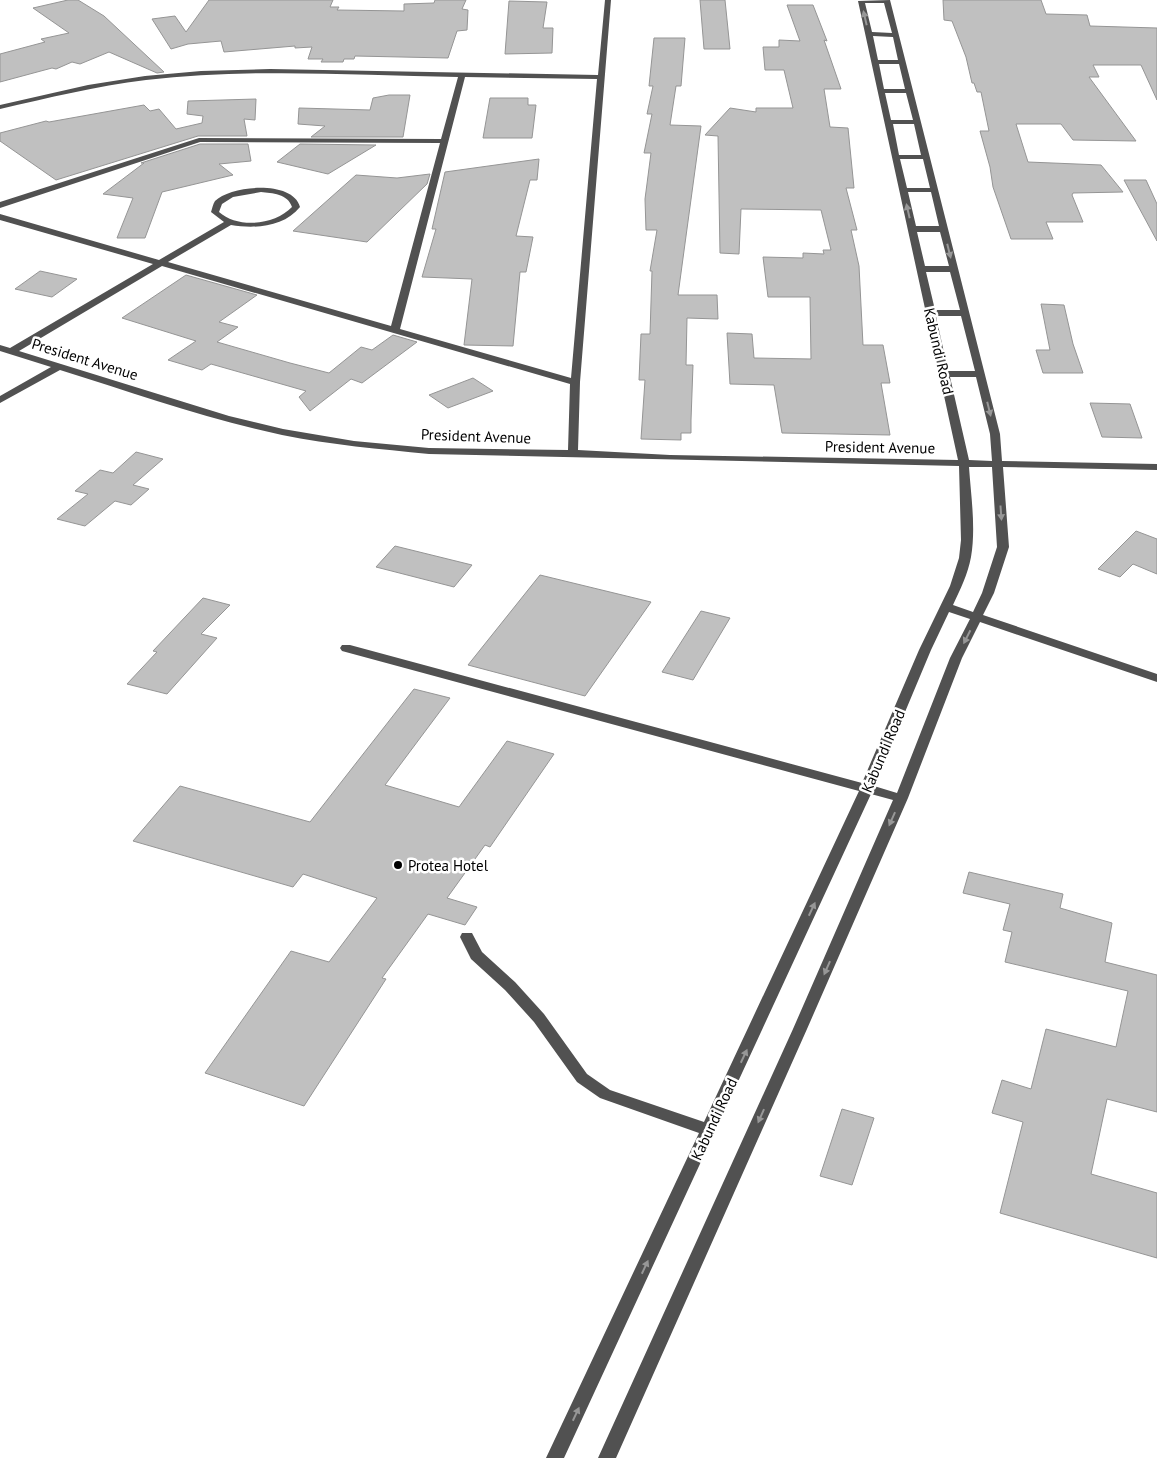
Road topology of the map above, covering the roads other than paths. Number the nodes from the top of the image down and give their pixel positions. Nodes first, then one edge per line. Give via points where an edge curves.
1 (608, 0) edge
2 (861, 0) edge
3 (887, 0) edge
4 (869, 34) junction
5 (895, 34) junction
6 (875, 62) junction
7 (902, 62) junction
8 (462, 74) junction
9 (602, 76) junction
10 (882, 91) junction
11 (909, 91) junction
12 (0, 107) edge
13 (888, 122) junction
14 (917, 122) junction
15 (445, 141) junction
16 (896, 157) junction
17 (926, 157) junction
18 (903, 190) junction
19 (934, 190) junction
20 (0, 205) edge
21 (0, 217) edge
22 (230, 222) junction
23 (912, 229) junction
24 (944, 229) junction
25 (162, 263) junction
26 (921, 269) junction
27 (954, 269) junction
28 (931, 313) junction
29 (965, 313) junction
30 (395, 330) junction
31 (0, 348) edge
32 (12, 351) junction
33 (58, 367) junction
34 (944, 374) junction
35 (980, 374) junction
36 (575, 382) junction
37 (0, 400) edge
38 (573, 454) junction
39 (964, 463) junction
40 (998, 464) junction
41 (1157, 468) edge
42 (947, 607) junction
43 (977, 617) junction
44 (346, 648) dead end
45 (1157, 678) edge
46 (868, 788) junction
47 (901, 798) junction
48 (467, 937) dead end
49 (710, 1130) junction
50 (555, 1458) edge
51 (607, 1458) edge

1 - 9 street
2 - 3 street
4 -> 2 street, Kabundi Road
3 - 5 street
4 - 5 street
4 - 6 street, Kabundi Road
5 - 7 street
6 - 7 street
6 - 10 street, Kabundi Road
7 - 11 street
8 - 9 street
8 - 12 street via 201,73 107,84
8 - 15 street
9 - 36 street
10 - 11 street
10 - 13 street, Kabundi Road
11 - 14 street
13 - 14 street
13 - 16 street, Kabundi Road
14 - 17 street
15 - 20 street via 199,140
15 - 30 street
16 - 17 street
16 - 18 street, Kabundi Road
17 - 19 street
18 - 19 street
23 -> 18 street, Kabundi Road
19 - 24 street
21 - 25 street
22 - 22 street via 215,212 218,203 231,195 271,191 287,195 295,203 296,207 288,216 271,222
22 - 25 street
23 - 24 street
23 - 26 street, Kabundi Road
24 -> 27 street
25 - 30 street
25 - 32 street
26 - 27 street
26 - 28 street, Kabundi Road
27 - 29 street
28 - 29 street
28 - 34 street, Kabundi Road
29 - 35 street
30 - 36 street
31 - 32 street, President Avenue
32 - 33 street, President Avenue
33 - 37 street
33 - 38 street, President Avenue via 226,418 354,444 429,451
34 - 35 street
34 - 39 street, Kabundi Road
35 -> 40 street via 995,434
36 - 38 street
38 - 39 street, President Avenue
39 - 40 street, President Avenue
39 - 42 street, Kabundi Road via 965,558
40 - 41 street, President Avenue
40 -> 43 street via 1003,547
42 - 43 street
42 - 46 street, Kabundi Road via 925,650
43 - 45 street
43 -> 47 street via 956,658
44 - 46 street
46 - 47 street
49 -> 46 street, Kabundi Road
47 -> 51 street
48 - 49 street via 476,955 539,1018 582,1078 605,1094
50 -> 49 street, Kabundi Road

